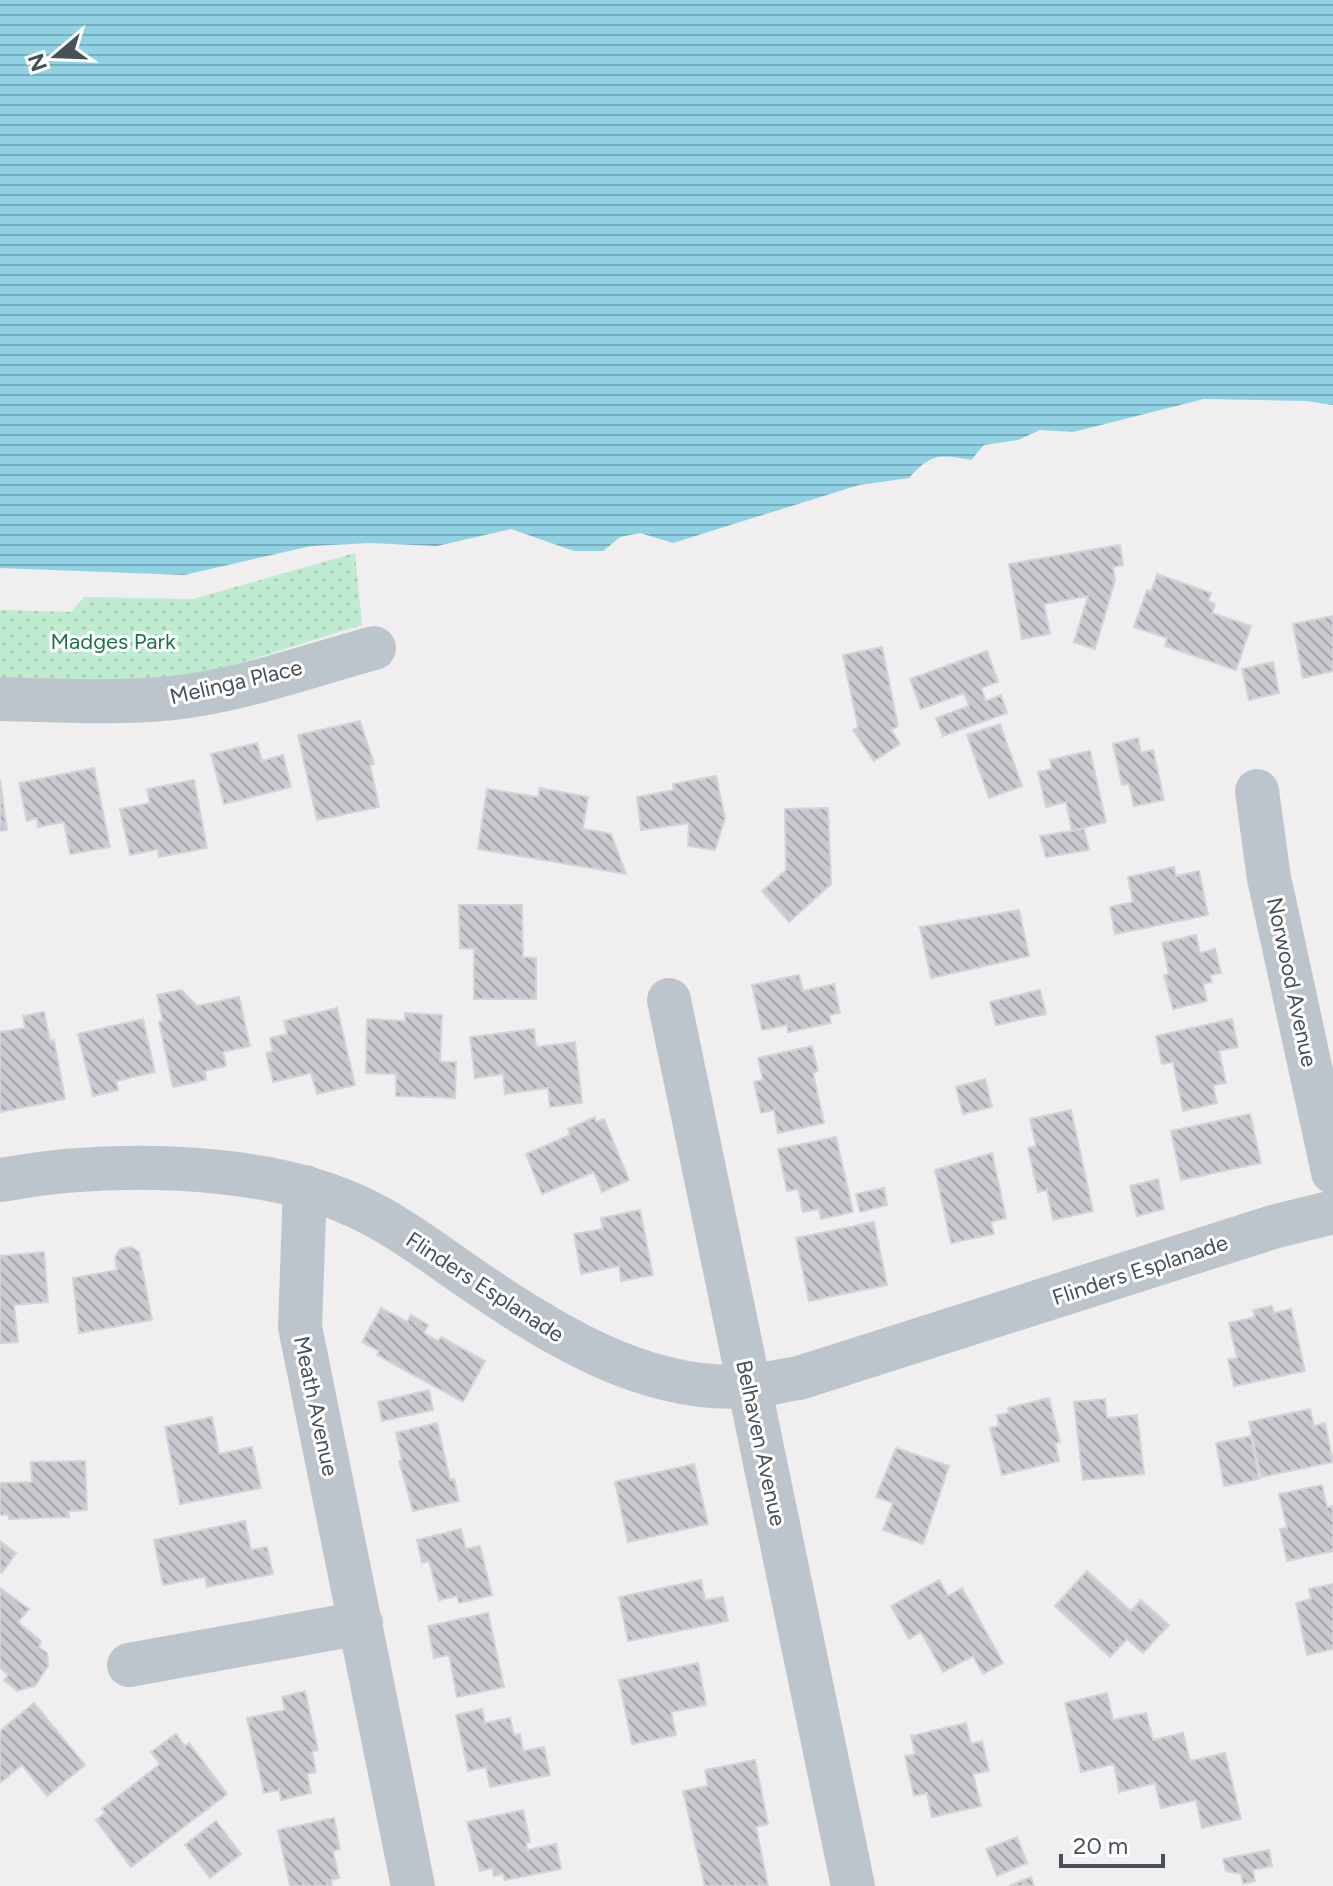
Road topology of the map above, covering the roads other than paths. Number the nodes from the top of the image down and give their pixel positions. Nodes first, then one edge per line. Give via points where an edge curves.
1 (374, 648) dead end
2 (0, 699) edge
3 (1257, 791) dead end
4 (669, 1000) dead end
5 (1333, 1172) edge
6 (0, 1180) edge
7 (305, 1187) junction
8 (1333, 1212) edge
9 (750, 1386) junction
10 (361, 1623) junction
11 (129, 1665) dead end
12 (413, 1886) edge
13 (853, 1886) edge

1 - 2 street, Melinga Place via 174,698
3 - 5 street, Norwood Avenue via 1269,878
4 - 9 street, Belhaven Avenue
6 - 7 street, Flinders Esplanade via 134,1166
7 - 9 street, Flinders Esplanade via 353,1205 412,1239 567,1341 647,1372 700,1384
7 - 10 street, Meath Avenue via 300,1327
8 - 9 street, Flinders Esplanade via 799,1378
9 - 13 street, Belhaven Avenue
10 - 11 street
10 - 12 street, Meath Avenue

